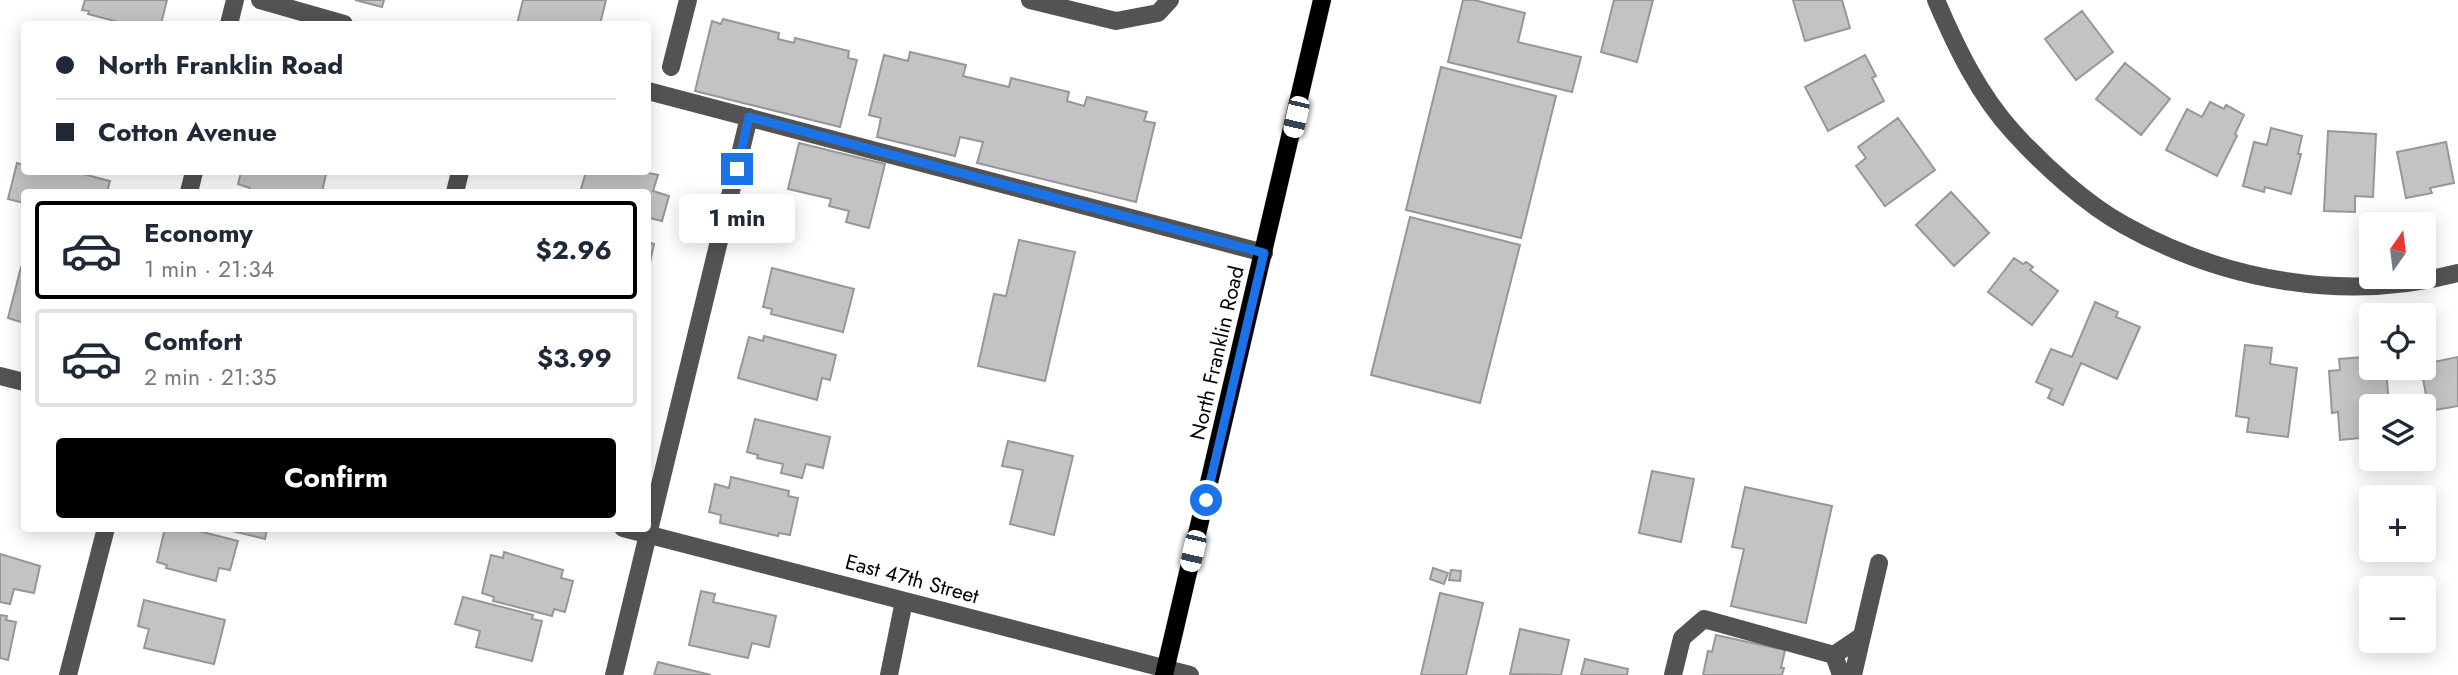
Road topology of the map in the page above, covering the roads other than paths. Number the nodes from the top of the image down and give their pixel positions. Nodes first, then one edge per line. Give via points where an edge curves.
1 (235, 0) edge
2 (260, 0) edge
3 (688, 0) edge
4 (1030, 0) edge
5 (1170, 0) edge
6 (1322, 0) edge
7 (1936, 0) edge
8 (230, 21) edge
9 (334, 21) edge
10 (671, 67) dead end
11 (651, 92) edge
12 (749, 117) junction
13 (1264, 253) junction
14 (2458, 273) edge
15 (0, 376) edge
16 (21, 381) edge
17 (651, 531) edge
18 (105, 532) edge
19 (638, 532) edge
20 (651, 532) edge
21 (650, 535) junction
22 (1879, 563) dead end
23 (904, 601) junction
24 (1862, 636) junction
25 (1834, 655) junction
26 (1164, 672) edge
27 (68, 675) edge
28 (614, 675) edge
29 (889, 675) edge
30 (1190, 675) edge
31 (1673, 675) edge
32 (1841, 675) edge
33 (1853, 675) edge

1 - 8 street
2 - 9 street
3 - 10 street
4 - 5 street via 1116,22 1158,13
6 - 13 main road, North Franklin Road
7 - 14 street via 1974,79 2013,132 2097,208 2153,241 2214,265 2310,285 2359,287
11 - 12 street
12 - 13 street
12 - 17 street
13 - 26 main road, North Franklin Road
15 - 16 street
18 - 27 street
19 - 21 street, East 47th Street
20 - 21 street
21 - 23 street, East 47th Street
21 - 28 street
22 - 24 street
23 - 26 street, East 47th Street
23 - 29 street
24 - 25 street
24 - 33 street
25 - 31 street via 1704,619 1682,638
25 - 32 street
26 - 30 street, East 47th Street

